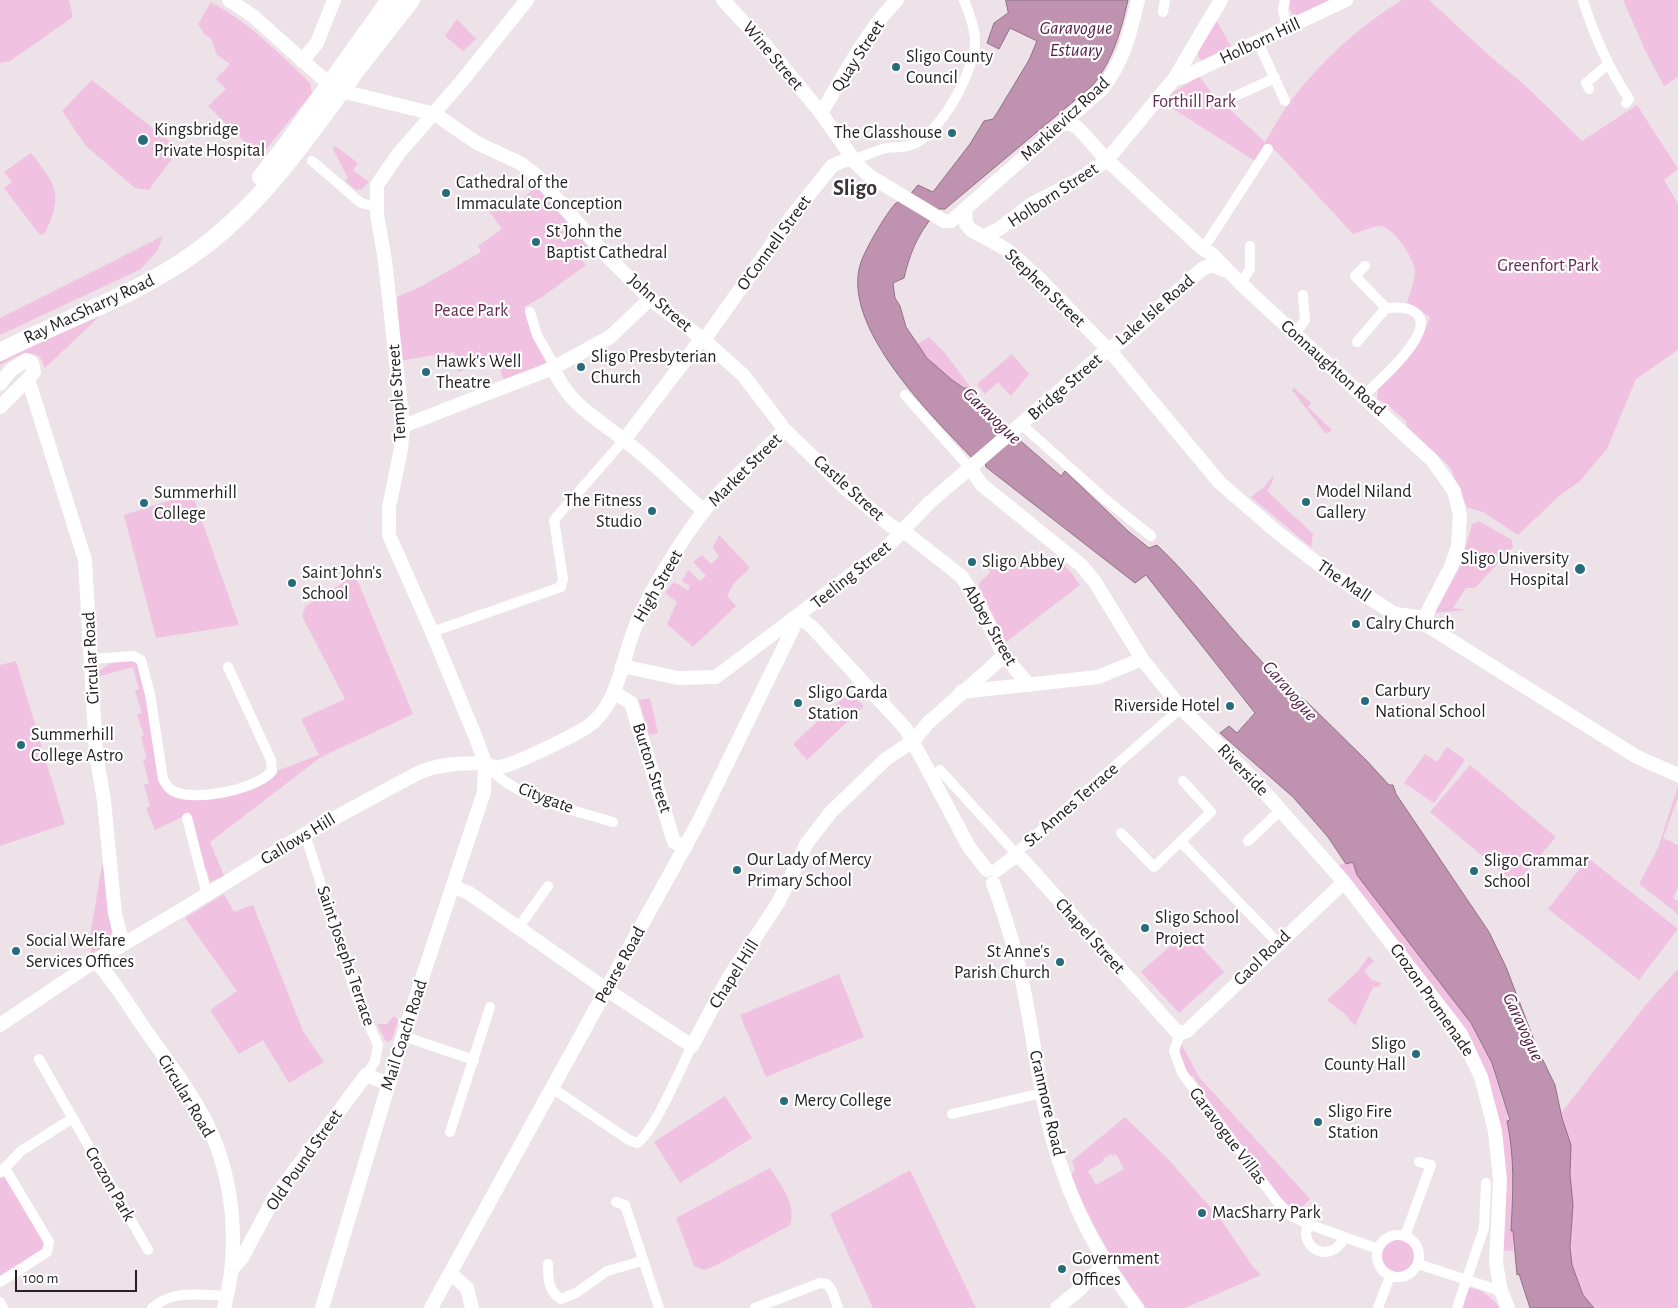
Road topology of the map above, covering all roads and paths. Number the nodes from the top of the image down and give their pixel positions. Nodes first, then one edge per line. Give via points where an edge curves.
1 (229, 0) edge
2 (334, 0) edge
3 (390, 0) edge
4 (411, 0) edge
5 (527, 0) edge
6 (723, 0) edge
7 (897, 0) edge
8 (1138, 0) edge
9 (1165, 0) edge
10 (1221, 0) edge
11 (1285, 0) edge
12 (1583, 0) edge
13 (1343, 1) edge
14 (968, 2) edge
15 (1163, 12) dead end
16 (1287, 28) junction
17 (1258, 42) junction
18 (304, 63) junction
19 (1607, 65) junction
20 (1275, 78) junction
21 (1174, 79) junction
22 (335, 88) junction
23 (1589, 89) dead end
24 (1229, 99) dead end
25 (1284, 100) dead end
26 (1626, 103) dead end
27 (1082, 108) junction
28 (821, 113) junction
29 (434, 114) junction
30 (1063, 124) junction
31 (1078, 128) junction
32 (1268, 149) dead end
33 (854, 159) junction
34 (1107, 160) junction
35 (312, 161) dead end
36 (377, 207) junction
37 (961, 213) junction
38 (985, 236) junction
39 (1250, 246) dead end
40 (1203, 249) junction
41 (1365, 266) dead end
42 (1202, 269) junction
43 (1227, 271) junction
44 (1241, 284) junction
45 (1303, 295) dead end
46 (650, 299) junction
47 (1386, 308) junction
48 (530, 312) dead end
49 (1295, 334) junction
50 (0, 339) edge
51 (703, 339) junction
52 (1357, 342) dead end
53 (1108, 350) junction
54 (0, 352) edge
55 (554, 367) junction
56 (28, 379) junction
57 (0, 384) edge
58 (905, 395) dead end
59 (1363, 396) junction
60 (0, 406) edge
61 (403, 426) junction
62 (1018, 429) junction
63 (785, 430) junction
64 (624, 440) junction
65 (973, 466) junction
66 (704, 512) junction
67 (902, 532) junction
68 (1151, 536) dead end
69 (799, 616) junction
70 (1426, 618) junction
71 (432, 632) junction
72 (763, 640) junction
73 (1004, 656) junction
74 (777, 657) junction
75 (90, 659) junction
76 (1142, 659) junction
77 (622, 666) junction
78 (228, 667) dead end
79 (1029, 685) junction
80 (614, 692) junction
81 (961, 692) junction
82 (1181, 708) junction
83 (912, 741) junction
84 (478, 746) junction
85 (484, 763) junction
86 (452, 765) junction
87 (940, 770) dead end
88 (1678, 775) edge
89 (1182, 781) dead end
90 (1281, 810) junction
91 (187, 818) dead end
92 (614, 822) dead end
93 (1121, 833) dead end
94 (305, 834) junction
95 (1248, 841) dead end
96 (1181, 842) junction
97 (686, 846) junction
98 (1019, 856) junction
99 (992, 875) junction
100 (1344, 882) junction
101 (548, 886) dead end
102 (453, 887) junction
103 (207, 895) junction
104 (518, 928) junction
105 (1278, 943) junction
106 (123, 944) junction
107 (95, 960) junction
108 (607, 990) junction
109 (490, 1007) dead end
110 (0, 1025) edge
111 (1180, 1033) junction
112 (403, 1036) junction
113 (692, 1046) junction
114 (39, 1059) dead end
115 (474, 1060) junction
116 (366, 1075) junction
117 (389, 1084) junction
118 (552, 1088) junction
119 (1042, 1093) junction
120 (952, 1114) dead end
121 (73, 1118) junction
122 (450, 1132) dead end
123 (1419, 1162) dead end
124 (2, 1170) edge
125 (1486, 1183) dead end
126 (616, 1202) dead end
127 (1308, 1224) junction
128 (1406, 1236) junction
129 (1344, 1238) junction
130 (1378, 1249) junction
131 (148, 1250) dead end
132 (642, 1260) junction
133 (1105, 1263) junction
134 (548, 1264) dead end
135 (1418, 1264) junction
136 (232, 1269) junction
137 (450, 1273) junction
138 (1390, 1276) junction
139 (1466, 1280) junction
140 (0, 1282) edge
141 (1501, 1292) junction
142 (324, 1301) edge
143 (0, 1302) edge
144 (226, 1302) edge
145 (3, 1308) edge
146 (152, 1308) edge
147 (332, 1308) edge
148 (431, 1308) edge
149 (472, 1308) edge
150 (659, 1308) edge
151 (755, 1308) edge
152 (838, 1308) edge
153 (1057, 1308) edge
154 (1137, 1308) edge
155 (1378, 1308) edge
156 (1457, 1308) edge
157 (1508, 1308) edge

1 - 18 street via 254,16
2 - 18 street via 317,43
3 - 22 highway
4 - 22 highway
5 - 29 street, Temple Street
6 - 28 street, Wine Street
7 - 28 street, Quay Street via 865,42
8 - 27 street, Markievicz Road via 1126,49 1117,69
9 - 15 street
10 - 21 street, Holborn Street
11 - 16 street via 1283,10
12 - 19 street
13 - 16 street, Holborn Hill
14 - 33 street via 975,36 972,62 950,105 917,143
16 - 17 street, Holborn Hill
17 - 20 street
17 - 21 street, Holborn Hill
18 - 22 street
19 - 23 street via 1586,84
19 - 26 street via 1629,99
20 - 24 street
20 - 25 street
21 - 34 street, Holborn Street
22 - 29 street
22 - 50 highway, Ray MacSharry Road via 268,170 213,224 178,251 123,284
22 - 54 highway, Ray MacSharry Road via 285,167 255,200 193,254 123,296
27 - 30 street, Markievicz Road
27 - 31 street via 1077,119
28 - 33 street, Wine Street
29 - 36 street, Temple Street via 380,178 376,191
29 - 46 street, John Street via 477,143 520,163 536,175 606,255
30 - 31 street
30 - 37 street, Markievicz Road
31 - 34 street, Connaughton Road
32 - 40 street
33 - 37 street, Wine Street via 869,176 934,216 951,221
33 - 51 street, O'Connell Street via 832,166
34 - 38 street, Holborn Street via 1076,181 1030,204 999,230
34 - 40 street, Connaughton Road
35 - 36 street via 361,203
36 - 61 street, Temple Street
37 - 38 street, Stephen Street via 971,230
38 - 53 street, Stephen Street via 1006,249 1042,281
39 - 44 street via 1250,268
40 - 42 street, Lake Isle Road
40 - 43 street, Connaughton Road
41 - 47 street via 1355,276
42 - 43 street, Lake Isle Road via 1211,265
42 - 53 street, Lake Isle Road
43 - 44 street, Connaughton Road
44 - 49 street, Connaughton Road
45 - 49 street via 1305,320
46 - 51 street, John Street
46 - 55 street via 610,337
47 - 52 street
47 - 59 street via 1413,311 1422,322 1413,343
48 - 55 street
49 - 59 street, Connaughton Road
51 - 63 street, John Street via 743,376
51 - 64 street, O'Connell Street
53 - 62 street, Bridge Street
53 - 70 street, The Mall via 1220,482 1278,533 1330,573 1395,614
55 - 61 street
55 - 64 street via 570,399
56 - 57 street, Circular Road via 34,368 26,360 11,370
56 - 60 street
56 - 75 street, Circular Road via 85,560
58 - 65 street
59 - 70 street, Connaughton Road via 1432,460 1454,491 1459,506 1458,546
61 - 71 street, Temple Street via 388,529
62 - 65 street, Bridge Street
62 - 68 street
63 - 66 street, Market Street via 721,491
63 - 67 street, Castle Street via 852,493
64 - 66 street
64 - 71 street via 554,520 563,579 561,588
65 - 67 street, Bridge Street via 929,503
65 - 76 street, Riverside via 982,485 1081,564
66 - 77 street, High Street via 640,614
67 - 69 street, Teeling Street
67 - 73 street, Abbey Street via 961,576
69 - 72 street, Teeling Street via 791,618
69 - 74 street, Pearse Road
69 - 83 street via 906,730
70 - 88 street via 1428,626 1435,631 1626,750
71 - 84 street, Temple Street
72 - 74 street
72 - 77 street, Teeling Street via 711,679 678,678
73 - 79 street, Abbey Street
73 - 81 street, Chapel Hill
74 - 97 street, Pearse Road
75 - 78 street via 134,656 141,660 150,694 163,779 175,792 204,795 265,779 272,772 271,760
75 - 106 street, Circular Road via 96,753 115,914
76 - 79 street via 1098,677
76 - 82 street, Riverside
77 - 80 street, High Street
79 - 81 street
80 - 85 street, Gallows Hill via 600,717 585,728 498,767
80 - 97 street, Burton Street via 631,703 674,842
81 - 83 street, Chapel Hill
82 - 90 street, Riverside
82 - 98 street, St. Annes Terrace via 1020,849
83 - 99 street, Cranmore Road via 969,847
83 - 113 street, Chapel Hill via 897,749 853,789 807,843 778,903 729,977
84 - 85 street, Temple Street
84 - 86 street
85 - 86 street, Gallows Hill
85 - 92 street, Citygate via 494,775 521,790
85 - 102 street, Mail Coach Road via 484,792
86 - 94 street, Gallows Hill via 428,768
87 - 98 street, St. Annes Terrace
89 - 96 street via 1211,812
90 - 95 street
90 - 100 street, Riverside
91 - 103 street
93 - 96 street via 1154,867
94 - 103 street, Gallows Hill
94 - 116 street, Saint Josephs Terrace via 356,996 378,1045 375,1062
96 - 105 street
97 - 108 street, Pearse Road
98 - 99 street
98 - 111 street, Chapel Street
99 - 119 street, Cranmore Road via 1026,999
100 - 105 street, Gaol Road
100 - 141 street, Crozon Promenade via 1461,1034 1482,1077 1498,1153 1496,1263
101 - 104 street
102 - 104 street via 469,893
102 - 112 street, Mail Coach Road
103 - 106 street, Gallows Hill
104 - 108 street
105 - 111 street, Gaol Road via 1187,1031
106 - 107 street, Gallows Hill
107 - 110 street, Gallows Hill
107 - 136 street, Circular Road via 165,1058 213,1137 222,1166 235,1243
108 - 113 street
108 - 118 street, Pearse Road
109 - 115 street
111 - 127 street, Garavogue Villas via 1174,1051 1182,1073 1276,1200 1290,1215
112 - 115 street
112 - 117 street, Mail Coach Road
113 - 118 street, Chapel Hill via 644,1139 638,1143
114 - 121 street, Crozon Park
115 - 122 street
116 - 117 street
116 - 136 street, Old Pound Street via 279,1190 242,1258
117 - 142 street, Mail Coach Road
118 - 137 street, Pearse Road
119 - 120 street
119 - 133 street, Cranmore Road via 1064,1175
121 - 124 street via 27,1146
121 - 131 street, Crozon Park
123 - 128 street via 1431,1165
124 - 140 street via 49,1242 47,1252 41,1257
125 - 139 street via 1484,1228
126 - 132 street via 624,1205 629,1214
127 - 129 street, Garavogue Villas
127 - 129 street via 1306,1236 1318,1252 1336,1249
128 - 130 street via 1387,1238
128 - 135 street via 1418,1248
129 - 130 street, Garavogue Villas
130 - 138 street via 1378,1264
132 - 134 street via 607,1271 576,1293 561,1299 553,1294 548,1280
132 - 150 street
133 - 153 street
133 - 154 street, Cranmore Road
135 - 138 street via 1406,1276
135 - 139 street
136 - 144 street, Circular Road
137 - 148 street, Pearse Road
137 - 149 street via 467,1288
138 - 155 street
139 - 141 street
139 - 156 street
141 - 157 street, Crozon Promenade
142 - 147 street
143 - 145 street
144 - 146 street via 183,1294 163,1298
151 - 152 street via 820,1283 827,1284

